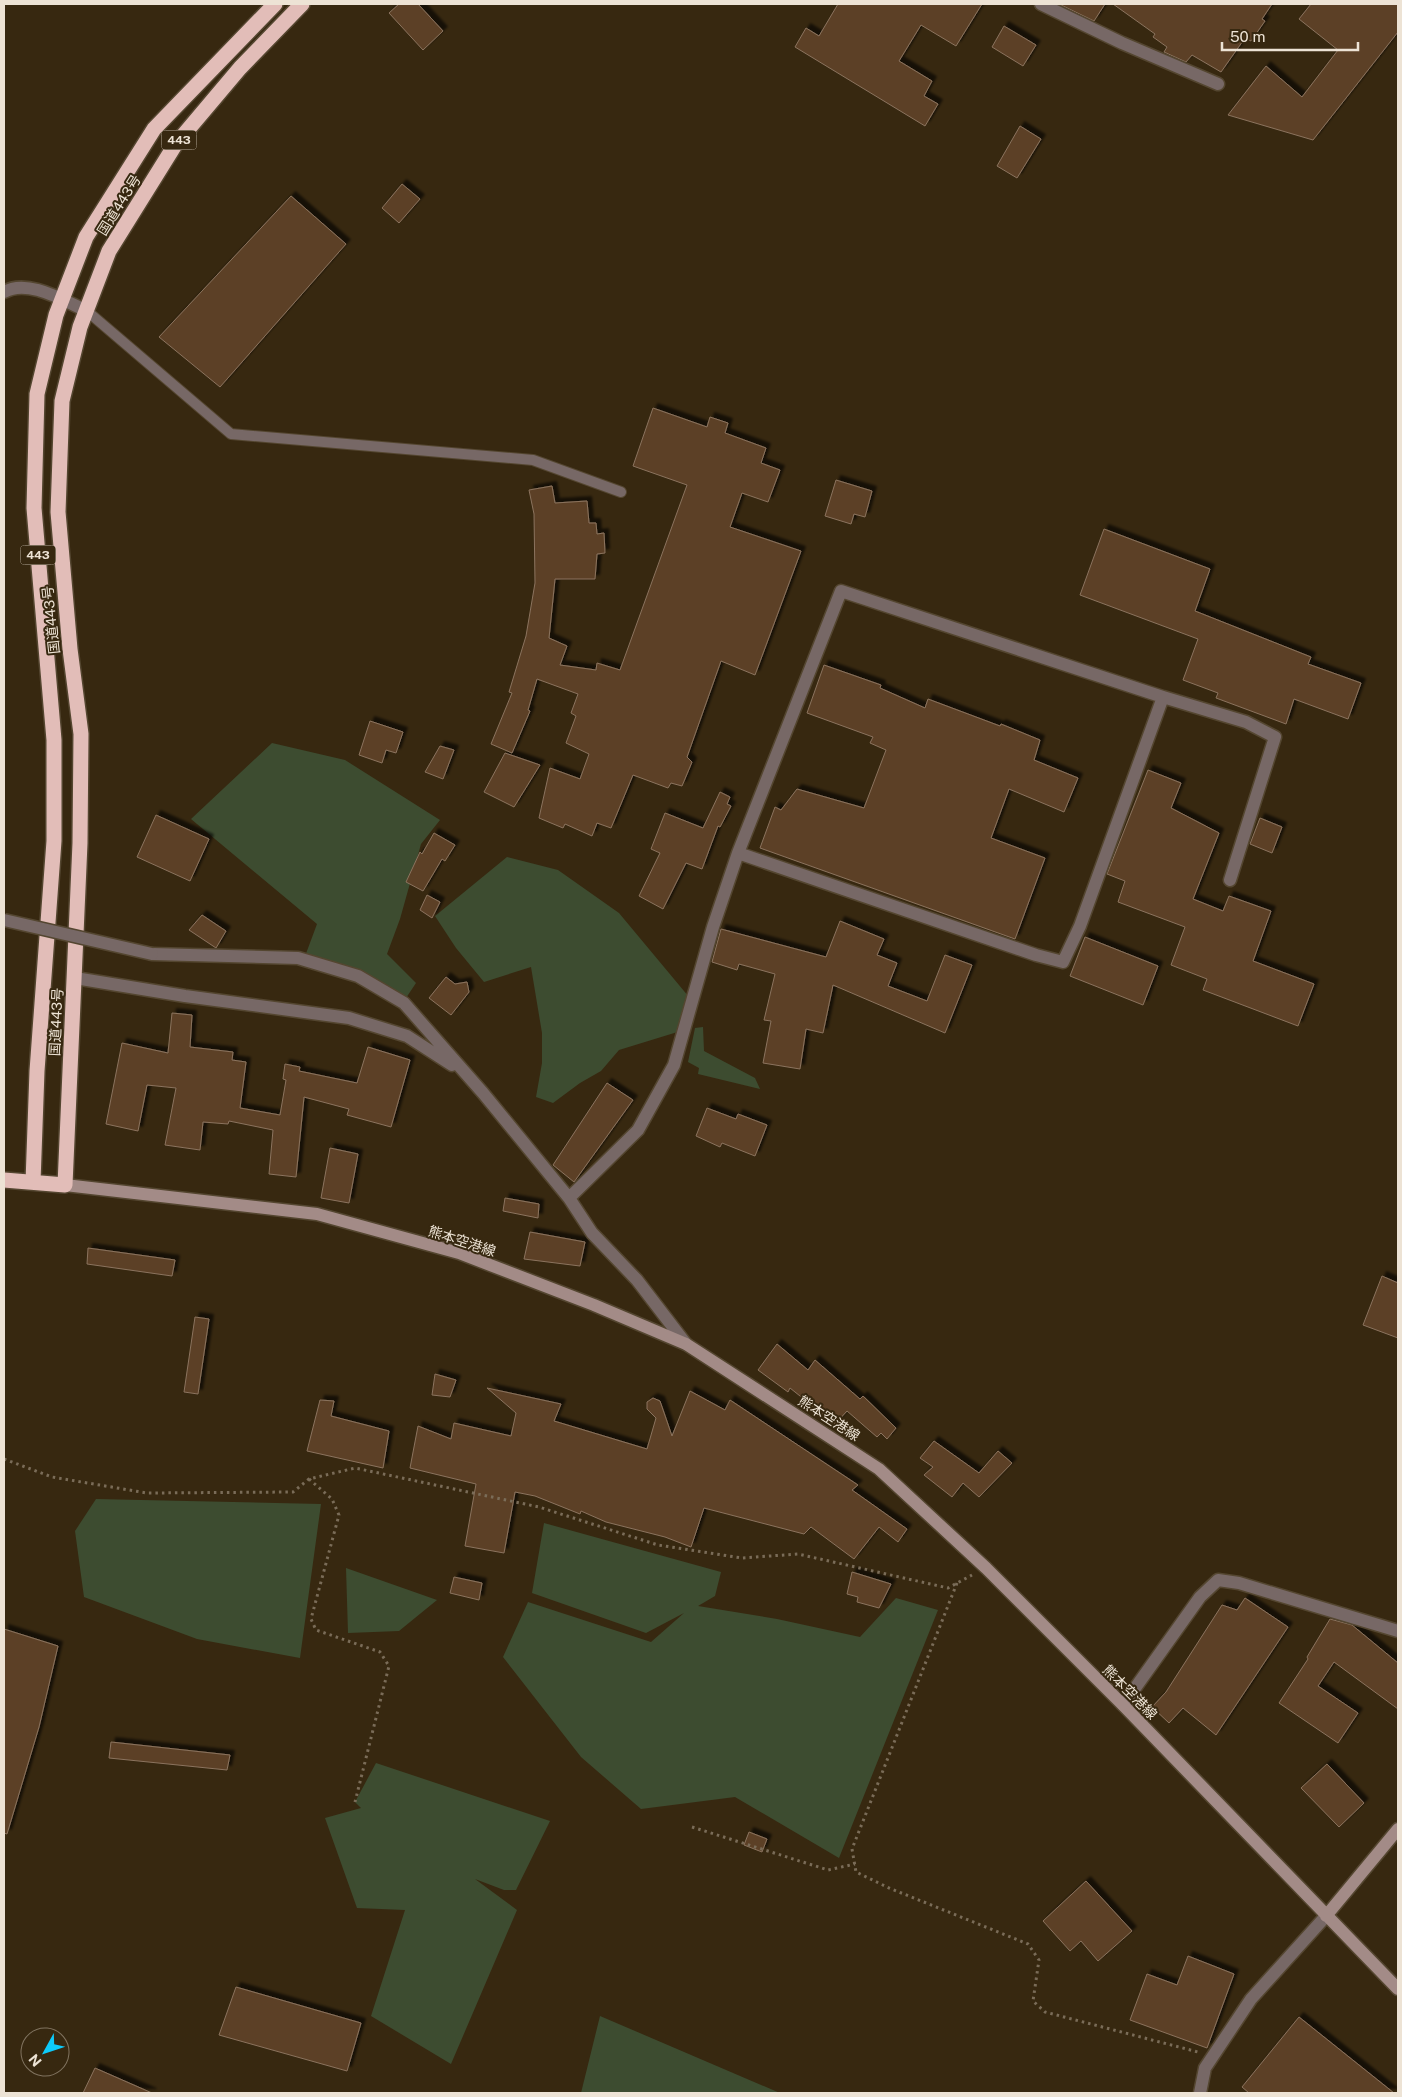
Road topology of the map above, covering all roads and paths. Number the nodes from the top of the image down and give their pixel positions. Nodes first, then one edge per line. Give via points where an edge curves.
1 (274, 4) edge
2 (302, 4) edge
3 (1041, 4) edge
4 (1218, 84) dead end
5 (4, 292) edge
6 (61, 299) junction
7 (87, 311) junction
8 (621, 492) dead end
9 (1163, 697) junction
10 (738, 853) junction
11 (1230, 880) dead end
12 (4, 920) edge
13 (75, 978) junction
14 (465, 1073) junction
15 (4, 1180) edge
16 (33, 1182) junction
17 (65, 1185) junction
18 (569, 1198) junction
19 (686, 1344) junction
20 (4, 1459) edge
21 (309, 1479) junction
22 (986, 1568) junction
23 (957, 1583) junction
24 (1398, 1631) edge
25 (1123, 1705) junction
26 (355, 1802) dead end
27 (692, 1827) dead end
28 (1398, 1829) edge
29 (855, 1864) junction
30 (1326, 1916) junction
31 (1398, 1989) edge
32 (1213, 2056) junction
33 (1200, 2093) edge

1 - 6 highway, 国道443号 / 443 via 154,129 86,237
2 - 7 highway, 国道443号 / 443 via 240,68 175,146 109,250
3 - 4 street
5 - 6 street via 12,287 42,291
6 - 7 street
6 - 16 highway, 国道443号 / 443 via 37,394 34,508 54,740 54,841 37,1071
7 - 8 lane via 231,434 533,460
7 - 13 highway, 国道443号 / 443 via 62,401 58,512 81,734
9 - 10 street via 841,592
9 - 10 street via 1080,926 1063,962
9 - 11 street via 1246,722 1275,737
10 - 18 street via 713,926 674,1065 638,1130
12 - 14 street, bridge via 152,954 298,958 358,976 404,1003
13 - 14 street via 349,1018 407,1036
13 - 17 highway, 国道443号 / 443
14 - 18 street
15 - 16 highway
16 - 17 highway
17 - 19 main road, 熊本空港線 via 317,1214 458,1253
18 - 19 street via 592,1233 636,1280
19 - 22 main road, 熊本空港線 via 879,1469
20 - 21 path via 52,1477 147,1493 293,1492
21 - 23 path via 355,1468 538,1508 658,1546 742,1558 798,1554 948,1588
21 - 26 path via 332,1499 339,1516 311,1619 316,1630 380,1652 389,1666
22 - 23 path
22 - 25 main road, 熊本空港線
23 - 29 path via 852,1849
24 - 25 street via 1239,1583 1218,1580 1200,1597
25 - 30 main road, 熊本空港線
27 - 29 path via 828,1870
28 - 30 main road
29 - 32 path via 856,1872 889,1888 1028,1944 1039,1960 1033,2001 1045,2012
30 - 31 main road, 熊本空港線
30 - 32 street via 1251,1999
32 - 33 street via 1205,2068

